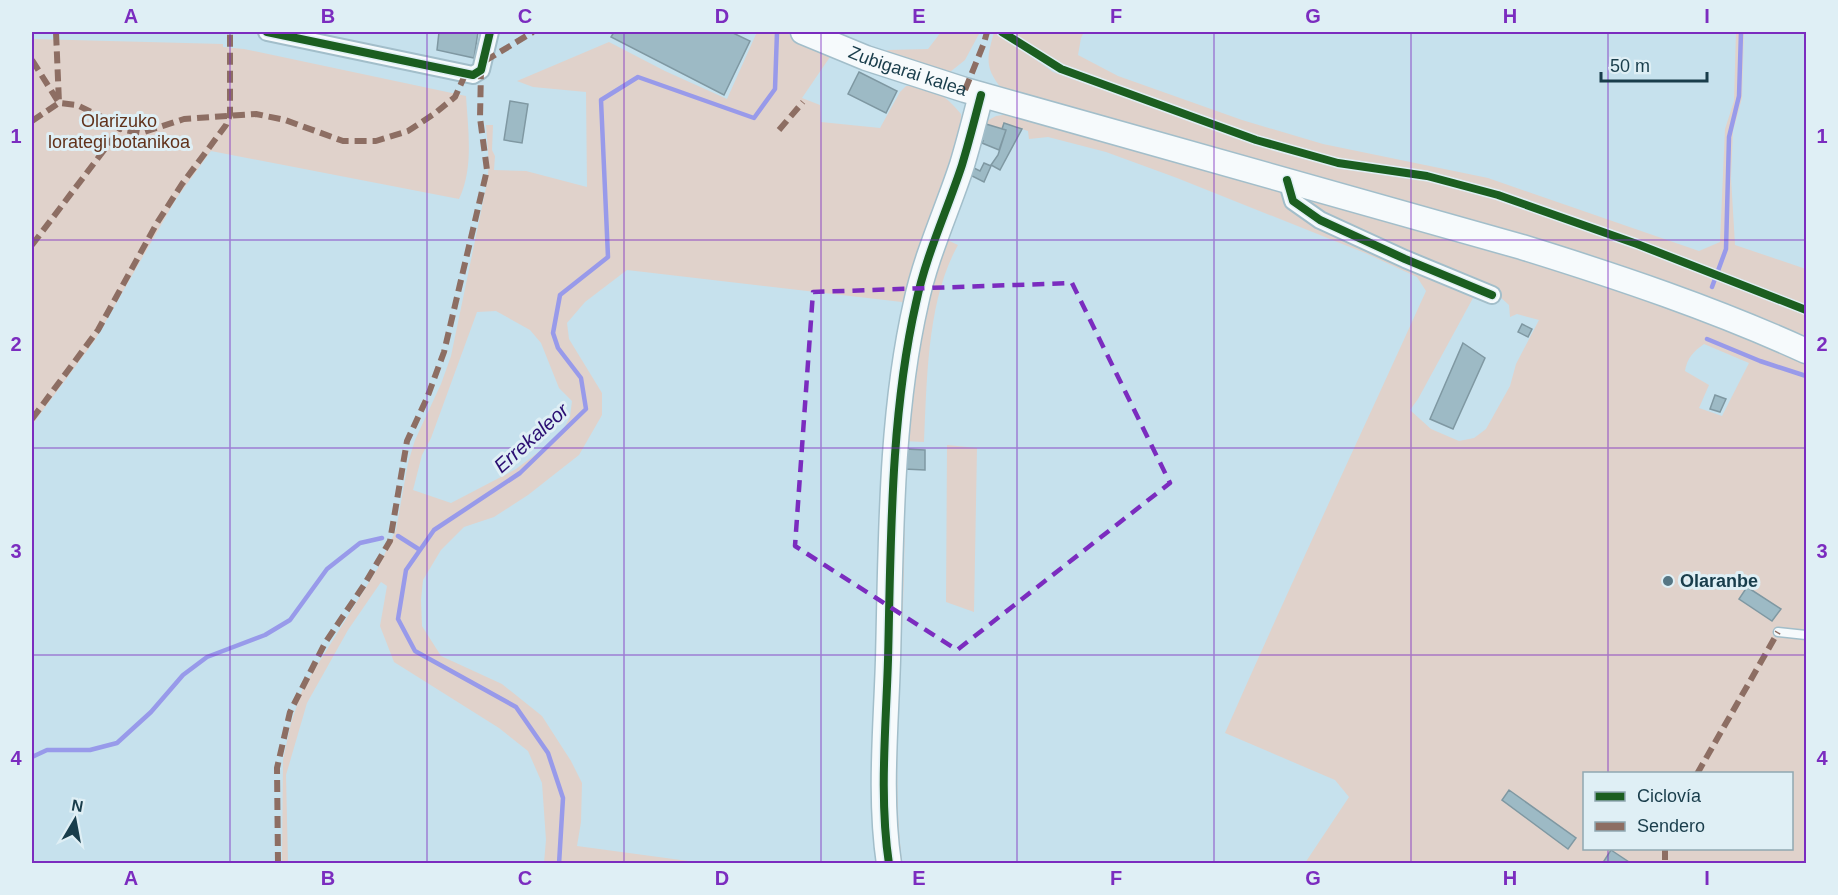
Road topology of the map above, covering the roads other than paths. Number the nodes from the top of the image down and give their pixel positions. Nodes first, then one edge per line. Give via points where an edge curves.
1 (267, 32) edge
2 (489, 32) edge
3 (810, 35) edge
4 (981, 95) junction
5 (1287, 180) junction
6 (1492, 295) dead end
7 (1806, 351) edge
8 (1778, 632) dead end
9 (1806, 635) edge
10 (889, 864) edge

1 - 2 street via 465,75 481,70
3 - 4 main road, Zubigarai kalea via 906,73
4 - 5 main road, Zubigarai kalea
4 - 10 main road via 916,301 903,378 888,652 885,825
5 - 6 street via 1293,201 1320,220
5 - 7 main road, Zubigarai kalea via 1608,273
8 - 9 lane

